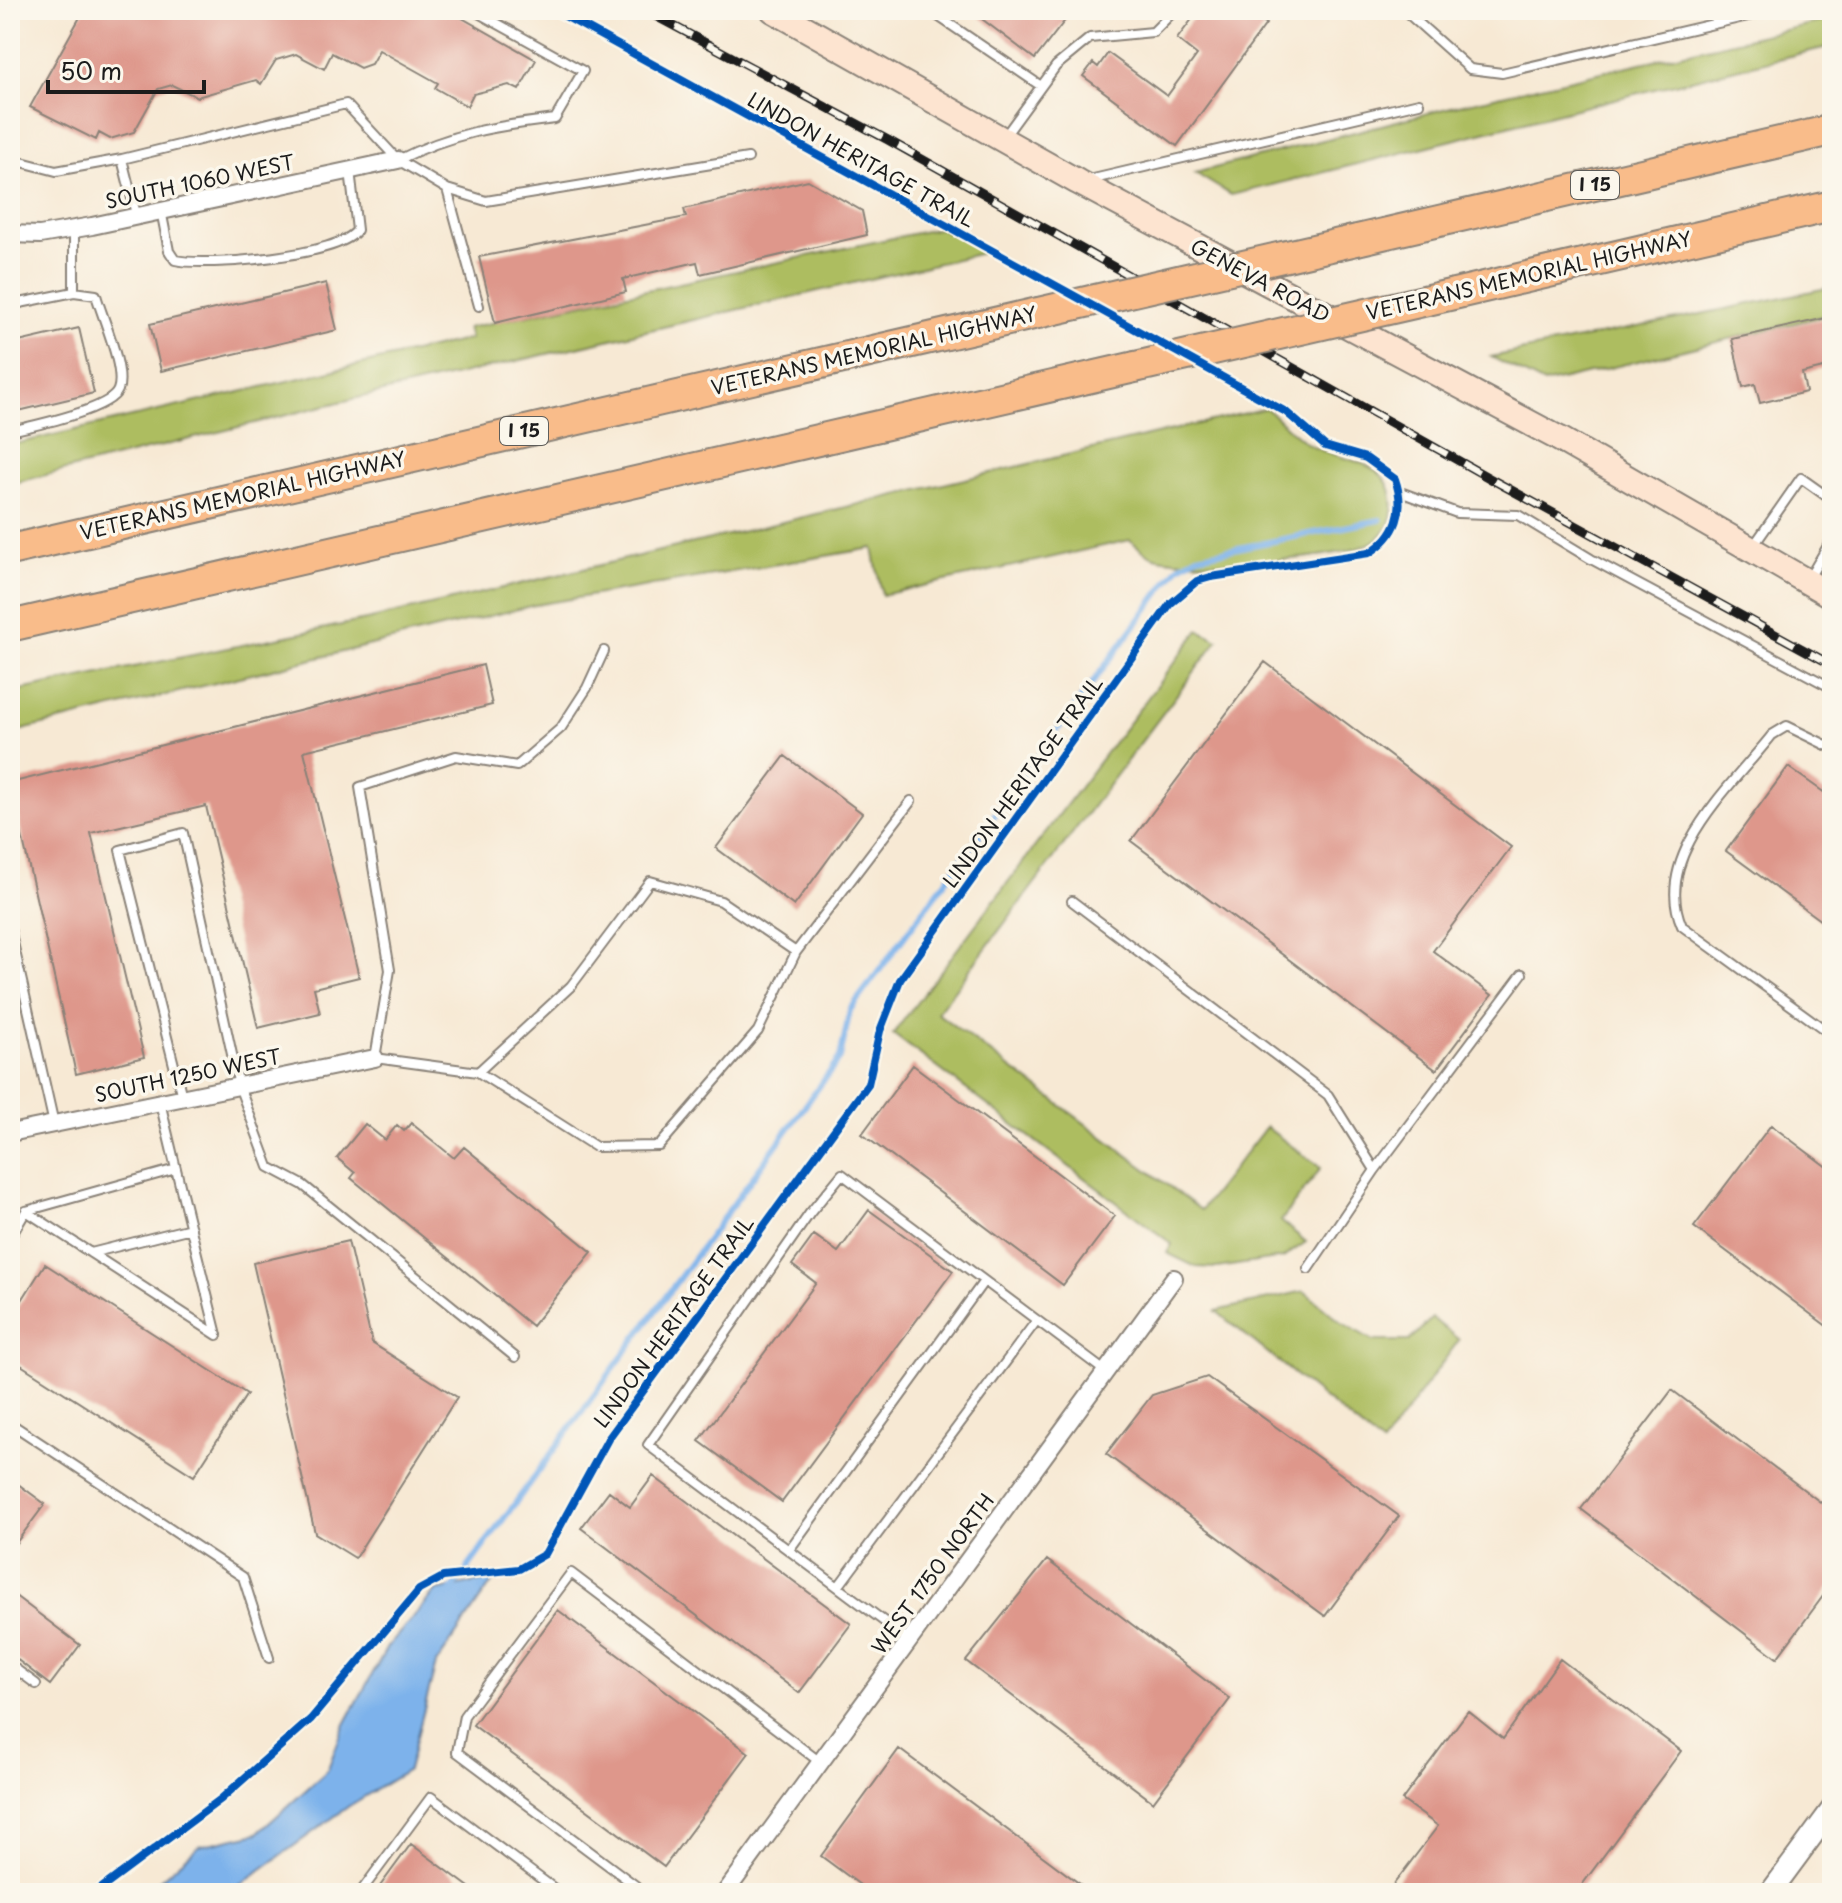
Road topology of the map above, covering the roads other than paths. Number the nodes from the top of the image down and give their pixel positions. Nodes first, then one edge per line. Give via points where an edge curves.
1 (473, 10) edge
2 (773, 10) edge
3 (929, 10) edge
4 (1175, 10) edge
5 (1404, 10) edge
6 (1774, 10) edge
7 (1041, 86) junction
8 (1419, 103) dead end
9 (1832, 130) edge
10 (1003, 140) junction
11 (748, 158) dead end
12 (10, 159) edge
13 (122, 159) junction
14 (398, 160) junction
15 (350, 170) junction
16 (1078, 182) junction
17 (447, 189) junction
18 (1832, 206) edge
19 (161, 209) junction
20 (136, 214) junction
21 (74, 229) junction
22 (10, 234) edge
23 (74, 292) junction
24 (10, 305) edge
25 (479, 306) dead end
26 (10, 431) edge
27 (1400, 492) dead end
28 (1832, 500) edge
29 (1832, 539) edge
30 (10, 550) edge
31 (1750, 551) junction
32 (1806, 582) junction
33 (1832, 596) edge
34 (10, 626) edge
35 (604, 651) dead end
36 (1832, 688) edge
37 (1832, 748) edge
38 (911, 801) dead end
39 (1072, 901) dead end
40 (10, 929) edge
41 (796, 952) junction
42 (1522, 974) dead end
43 (1832, 1035) edge
44 (375, 1058) junction
45 (478, 1072) junction
46 (239, 1086) junction
47 (182, 1097) junction
48 (160, 1102) junction
49 (54, 1124) junction
50 (10, 1133) edge
51 (176, 1169) junction
52 (1375, 1170) junction
53 (26, 1211) junction
54 (191, 1228) junction
55 (10, 1238) edge
56 (91, 1253) junction
57 (1308, 1269) dead end
58 (1174, 1278) dead end
59 (984, 1281) junction
60 (1037, 1320) junction
61 (515, 1357) dead end
62 (1106, 1372) junction
63 (10, 1423) edge
64 (789, 1550) junction
65 (838, 1587) junction
66 (909, 1640) junction
67 (269, 1658) dead end
68 (10, 1665) edge
69 (36, 1684) dead end
70 (820, 1762) junction
71 (1832, 1809) edge
72 (360, 1893) edge
73 (560, 1893) edge
74 (637, 1893) edge
75 (725, 1893) edge
76 (1770, 1893) edge

1 - 14 lane via 583,71 555,119 479,129 436,141
2 - 10 main road, GENEVA ROAD
3 - 7 lane
4 - 7 lane via 1153,32 1090,38
5 - 6 lane via 1470,69 1502,73
7 - 10 lane
8 - 16 lane
9 - 30 highway, VETERANS MEMORIAL HIGHWAY / I 15, bridge
10 - 16 main road, GENEVA ROAD
11 - 17 lane via 486,201
12 - 13 lane via 56,171
13 - 14 lane via 346,104
13 - 20 lane
14 - 15 street, SOUTH 1060 WEST
14 - 17 lane
15 - 19 street, SOUTH 1060 WEST
15 - 19 lane via 357,230 352,237 321,248 205,264 175,260
16 - 31 main road, GENEVA ROAD via 1558,438
17 - 25 lane
18 - 34 highway, VETERANS MEMORIAL HIGHWAY, bridge
19 - 20 street, SOUTH 1060 WEST
20 - 21 street, SOUTH 1060 WEST
21 - 22 street, SOUTH 1060 WEST
21 - 23 lane
23 - 24 lane
23 - 26 lane via 96,295 119,370 119,388 112,400
27 - 36 lane via 1457,513 1518,515
28 - 31 lane via 1801,478
29 - 32 lane
31 - 32 main road, GENEVA ROAD
32 - 33 main road, GENEVA ROAD
35 - 44 lane via 561,728 517,766 456,756 360,787 390,970
37 - 43 lane via 1787,726 1772,735 1681,855 1673,908 1682,926
38 - 41 lane
39 - 52 lane via 1328,1095
40 - 49 lane
41 - 45 lane via 721,901 650,881 571,986
41 - 45 lane via 758,1031 659,1146 596,1147
42 - 52 lane
44 - 45 lane
44 - 46 street, SOUTH 1250 WEST
46 - 47 street, SOUTH 1250 WEST
46 - 47 lane via 183,833 120,850
46 - 61 lane via 269,1167 303,1185
47 - 48 street, SOUTH 1250 WEST
48 - 49 street, SOUTH 1250 WEST
48 - 51 lane
49 - 50 street, SOUTH 1250 WEST
51 - 53 lane
51 - 54 lane
52 - 57 lane
53 - 55 lane
53 - 56 lane
54 - 56 lane
54 - 56 lane via 217,1335
58 - 62 street, WEST 1750 NORTH
59 - 60 lane
59 - 64 lane
59 - 64 lane via 842,1174 810,1213 648,1445
60 - 62 lane
60 - 65 lane
62 - 66 street, WEST 1750 NORTH
63 - 67 lane via 243,1577
64 - 65 lane
65 - 66 lane
66 - 70 street, WEST 1750 NORTH
68 - 69 lane
70 - 74 lane via 571,1573 464,1716 457,1752 636,1886
70 - 75 street, WEST 1750 NORTH
71 - 76 street
72 - 73 lane via 431,1797

